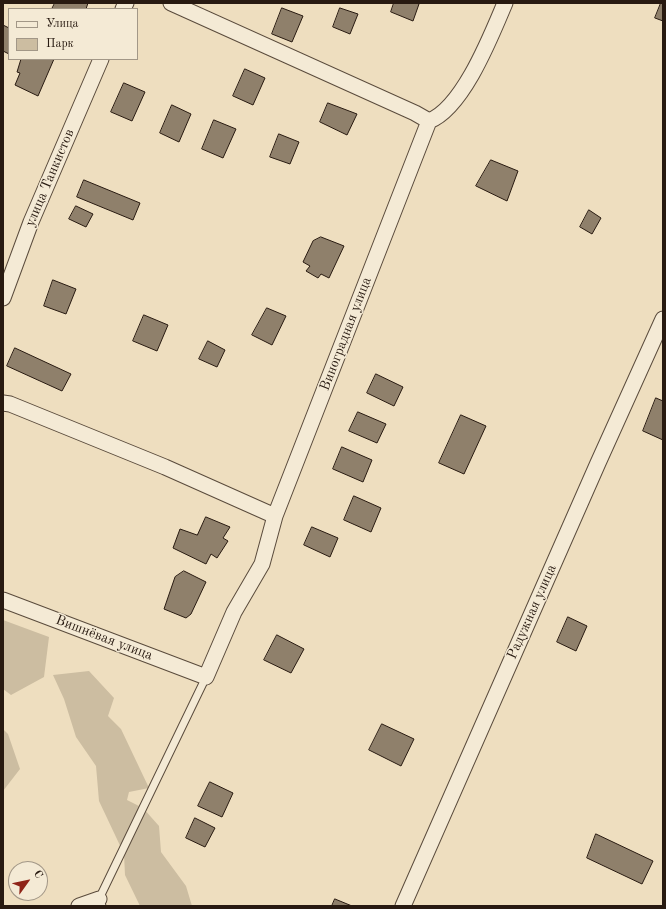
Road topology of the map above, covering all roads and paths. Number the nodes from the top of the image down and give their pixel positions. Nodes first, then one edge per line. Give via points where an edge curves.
1 (171, 3) edge
2 (505, 3) edge
3 (101, 60) edge
4 (429, 121) junction
5 (3, 298) edge
6 (663, 318) edge
7 (3, 403) edge
8 (275, 516) junction
9 (3, 600) edge
10 (206, 677) junction
11 (100, 902) edge
12 (79, 906) edge
13 (403, 906) edge

1 - 4 street
2 - 4 street via 467,83 443,113
3 - 5 street, улица Танкистов via 30,222
4 - 8 street, Виноградная улица
6 - 13 street, Радужная улица
7 - 8 street via 165,467
8 - 10 street, Виноградная улица via 262,564 234,612
9 - 10 street, Вишнёвая улица
10 - 11 lane
11 - 12 street

